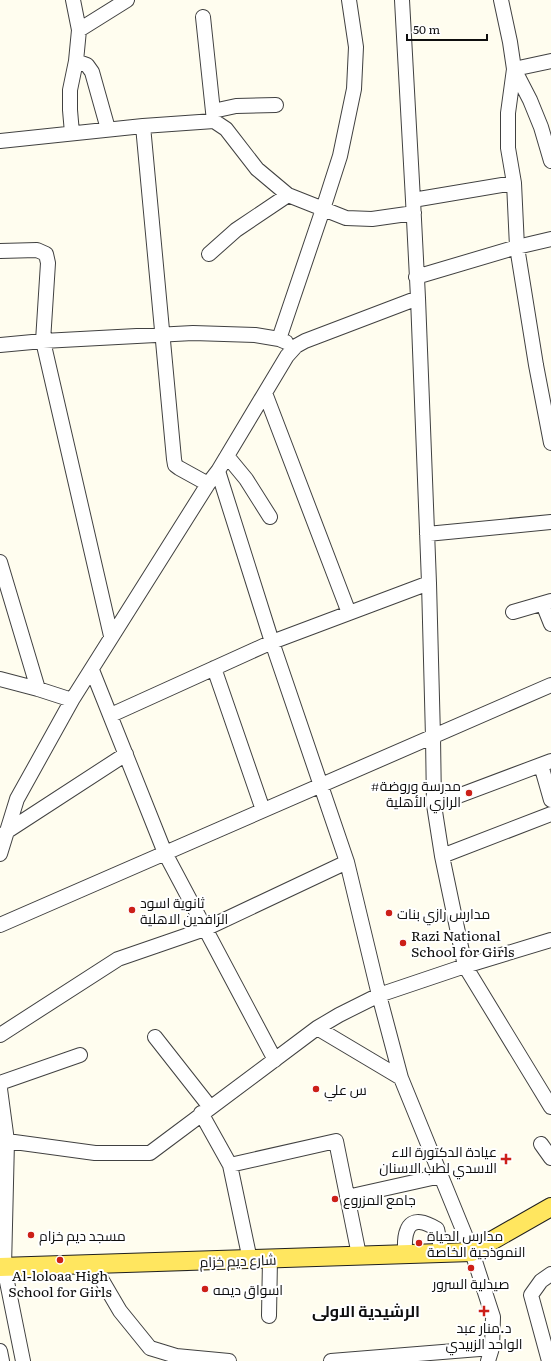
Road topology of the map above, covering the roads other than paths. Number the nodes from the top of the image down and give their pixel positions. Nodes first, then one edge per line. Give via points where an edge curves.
1 (73, 0) edge
2 (127, 0) edge
3 (349, 0) edge
4 (402, 0) edge
5 (501, 0) edge
6 (203, 17) dead end
7 (79, 30) junction
8 (76, 61) junction
9 (551, 61) edge
10 (514, 70) junction
11 (276, 105) dead end
12 (214, 116) junction
13 (143, 126) junction
14 (108, 129) junction
15 (72, 133) junction
16 (0, 141) edge
17 (551, 161) edge
18 (514, 183) junction
19 (288, 195) junction
20 (414, 206) junction
21 (323, 209) junction
22 (551, 239) edge
23 (517, 246) junction
24 (0, 251) edge
25 (209, 254) dead end
26 (416, 277) junction
27 (418, 298) junction
28 (162, 335) junction
29 (278, 339) junction
30 (43, 341) junction
31 (0, 345) edge
32 (296, 346) junction
33 (265, 393) junction
34 (551, 443) edge
35 (227, 456) junction
36 (218, 471) junction
37 (208, 484) junction
38 (270, 517) dead end
39 (551, 522) edge
40 (427, 534) junction
41 (0, 562) edge
42 (428, 583) junction
43 (547, 603) edge
44 (513, 612) dead end
45 (349, 613) junction
46 (551, 624) edge
47 (111, 636) junction
48 (272, 642) junction
49 (214, 668) junction
50 (92, 670) junction
51 (0, 680) edge
52 (551, 686) edge
53 (38, 690) junction
54 (72, 700) junction
55 (111, 715) junction
56 (433, 736) junction
57 (126, 754) junction
58 (546, 763) edge
59 (321, 785) junction
60 (551, 800) edge
61 (434, 805) junction
62 (263, 810) junction
63 (551, 814) edge
64 (6, 832) junction
65 (165, 853) junction
66 (0, 854) edge
67 (442, 856) junction
68 (347, 862) junction
69 (0, 924) edge
70 (205, 929) junction
71 (551, 940) edge
72 (465, 966) junction
73 (379, 995) junction
74 (317, 1028) junction
75 (0, 1035) edge
76 (155, 1037) dead end
77 (80, 1055) dead end
78 (275, 1060) junction
79 (401, 1078) junction
80 (0, 1083) edge
81 (0, 1089) edge
82 (551, 1107) edge
83 (205, 1110) junction
84 (2, 1117) edge
85 (7, 1142) junction
86 (541, 1144) dead end
87 (551, 1158) edge
88 (230, 1165) junction
89 (441, 1176) junction
90 (347, 1197) junction
91 (551, 1207) edge
92 (472, 1252) junction
93 (442, 1253) junction
94 (405, 1254) junction
95 (359, 1255) junction
96 (270, 1259) junction
97 (250, 1260) junction
98 (1, 1264) edge
99 (93, 1265) junction
100 (551, 1274) edge
101 (268, 1316) dead end
102 (0, 1350) edge
103 (490, 1354) edge
104 (178, 1359) edge
105 (2, 1361) edge
106 (23, 1361) edge
107 (229, 1361) edge
108 (331, 1361) edge
109 (549, 1361) edge

1 - 7 street
2 - 7 street
3 - 21 street via 356,47 354,89 340,156
4 - 20 street
5 - 10 street
6 - 12 street
7 - 8 street
8 - 14 street via 87,65 92,72
8 - 15 street via 70,90
9 - 10 street
10 - 17 street via 541,127
10 - 18 street via 508,113 508,148
11 - 12 street via 236,106
12 - 13 street
12 - 19 street via 257,169
13 - 14 street
13 - 28 street
14 - 15 street
15 - 16 street
18 - 20 street
18 - 23 street
19 - 21 street
19 - 25 street via 236,230
20 - 21 street via 372,219 346,218
20 - 26 street
21 - 29 street
22 - 23 street
23 - 26 street
23 - 34 street
24 - 30 street via 37,250 46,254 48,263
26 - 27 street
27 - 32 street
27 - 40 street
28 - 29 street via 255,335
28 - 30 street
28 - 37 street via 175,465
29 - 32 street
30 - 31 street
30 - 47 street
32 - 33 street via 287,356
33 - 35 street
33 - 45 street
35 - 36 street
35 - 38 street via 246,479
36 - 37 street
36 - 48 street
37 - 47 street
39 - 40 street
40 - 42 street
41 - 53 street
42 - 45 street
42 - 56 street
43 - 44 street
43 - 46 street
45 - 48 street
47 - 50 street
48 - 49 street
48 - 59 street
49 - 55 street
49 - 62 street
50 - 54 street
50 - 55 street
51 - 53 street
52 - 56 street
53 - 54 street
54 - 64 street via 17,799
55 - 57 street
56 - 59 street
56 - 61 street
57 - 64 street
57 - 65 street
58 - 60 street
58 - 61 street
59 - 62 street
59 - 68 street
61 - 67 street
62 - 65 street
63 - 67 street
64 - 66 street
65 - 69 street
65 - 70 street
67 - 72 street
68 - 70 street
68 - 73 street
70 - 75 street via 118,958
70 - 78 street
71 - 72 street
72 - 73 street
72 - 82 street
73 - 74 street
73 - 79 street
74 - 78 street
74 - 79 street
76 - 83 street
77 - 80 street
78 - 83 street
79 - 89 street
81 - 84 street
83 - 85 street via 150,1153 95,1153
83 - 88 street
84 - 85 street
85 - 98 street
86 - 87 street
88 - 90 street via 336,1141
88 - 97 street
89 - 90 street
89 - 92 street
90 - 95 street
91 - 92 main road
92 - 93 main road, شارع ديم خزام
92 - 103 street via 493,1317
93 - 94 main road, شارع ديم خزام
93 - 94 street via 437,1229 420,1221 412,1224 407,1231
94 - 95 main road, شارع ديم خزام
95 - 96 main road, شارع ديم خزام
96 - 97 main road, شارع ديم خزام
96 - 101 street
97 - 99 main road, شارع ديم خزام
98 - 99 main road, شارع ديم خزام
98 - 106 street
99 - 104 street via 120,1311 150,1348
100 - 109 street via 541,1281 531,1295
102 - 105 street
103 - 108 street
104 - 107 street

